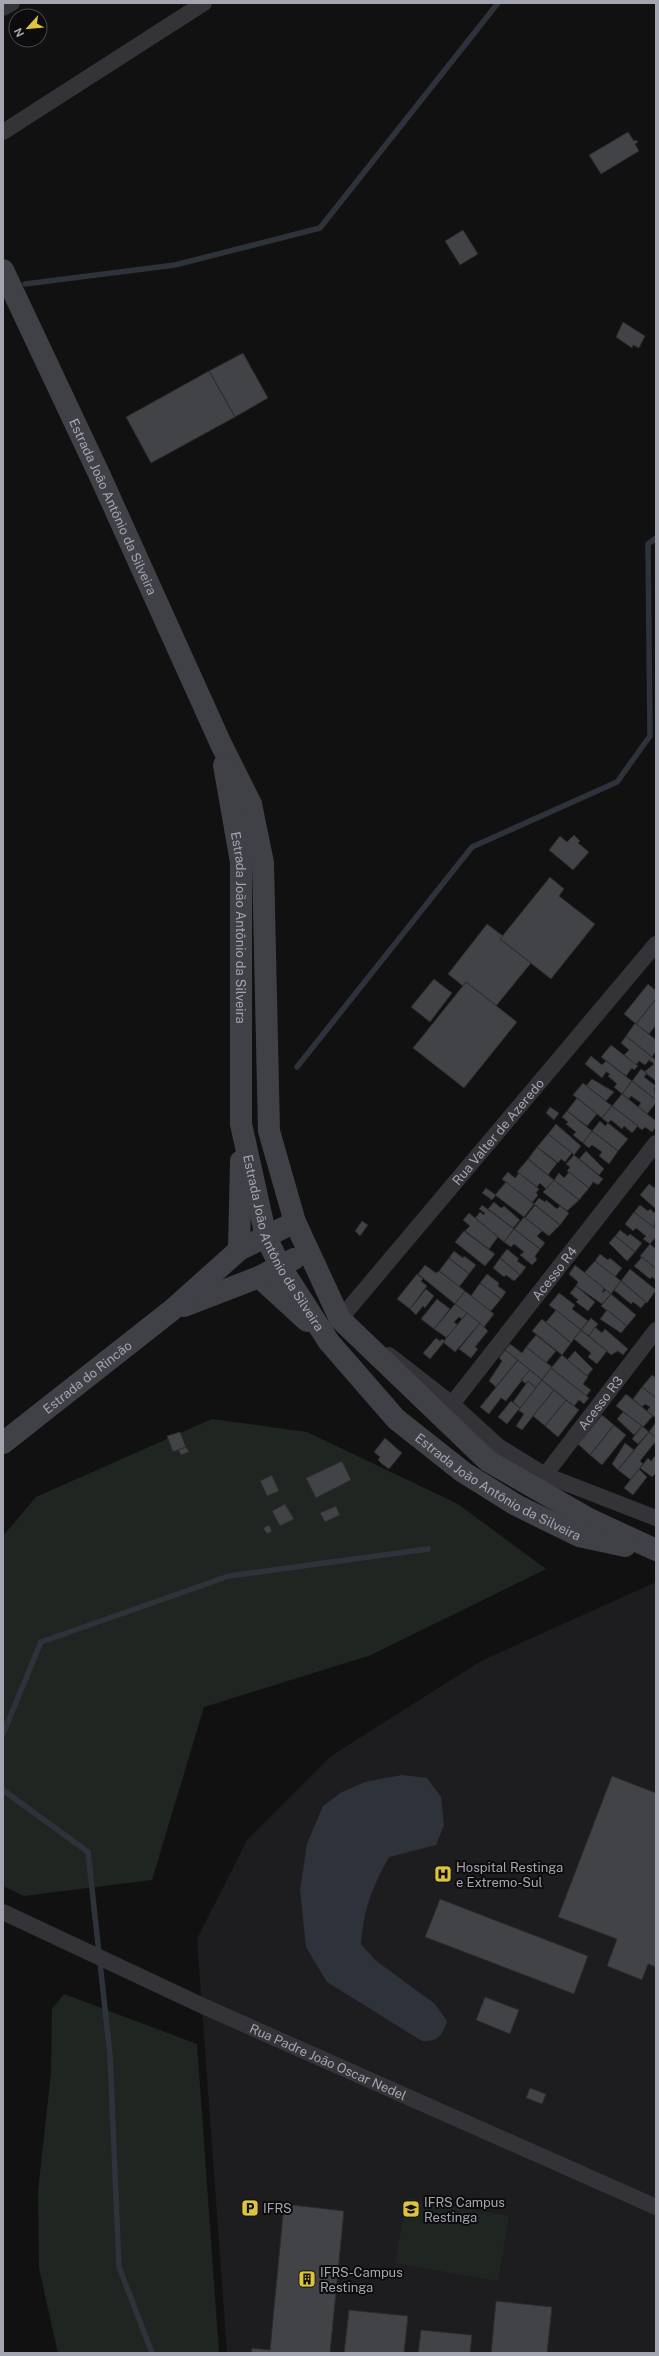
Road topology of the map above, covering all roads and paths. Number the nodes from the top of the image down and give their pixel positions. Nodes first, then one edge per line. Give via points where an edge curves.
1 (12, 3) edge
2 (204, 3) edge
3 (3, 8) edge
4 (3, 132) edge
5 (3, 270) edge
6 (221, 744) junction
7 (654, 950) edge
8 (242, 1124) junction
9 (656, 1143) edge
10 (295, 1222) junction
11 (266, 1237) junction
12 (239, 1250) junction
13 (308, 1252) junction
14 (280, 1266) junction
15 (259, 1277) junction
16 (172, 1310) junction
17 (343, 1324) junction
18 (656, 1330) edge
19 (329, 1342) junction
20 (452, 1404) junction
21 (3, 1443) edge
22 (493, 1454) junction
23 (545, 1476) junction
24 (656, 1517) edge
25 (656, 1550) edge
26 (3, 1912) edge
27 (656, 2207) edge

1 - 3 street
2 - 4 street
5 - 6 main road, Estrada João Antônio da Silveira via 100,476
6 - 8 main road, Estrada João Antônio da Silveira via 240,862
6 - 10 main road, Estrada João Antônio da Silveira via 251,804 263,863 269,1131
7 - 17 street, Rua Valter de Azeredo
8 - 11 main road, Estrada João Antônio da Silveira
8 - 12 main road
9 - 20 street, Acesso R4
10 - 11 main road, Estrada do Rincão
10 - 13 main road, Estrada João Antônio da Silveira
11 - 12 main road, Estrada do Rincão
11 - 14 main road, Estrada João Antônio da Silveira
12 - 16 main road, Estrada do Rincão
13 - 14 main road, Estrada do Rincão
13 - 17 main road, Estrada João Antônio da Silveira
14 - 15 main road, Estrada do Rincão
14 - 19 main road, Estrada João Antônio da Silveira
15 - 16 main road, Estrada do Rincão
15 - 19 main road
16 - 21 main road, Estrada do Rincão
17 - 20 street, Estrada João Antônio da Silveira via 396,1359
17 - 22 main road, Estrada João Antônio da Silveira
18 - 23 street, Acesso R3
19 - 25 main road, Estrada João Antônio da Silveira via 396,1419 463,1472 516,1505 579,1536 616,1545
20 - 22 street, Estrada João Antônio da Silveira
22 - 23 street, Estrada João Antônio da Silveira
22 - 25 main road, Estrada João Antônio da Silveira via 589,1519
23 - 24 street, Estrada João Antônio da Silveira
26 - 27 street, Rua Padre João Oscar Nedel via 203,2006

